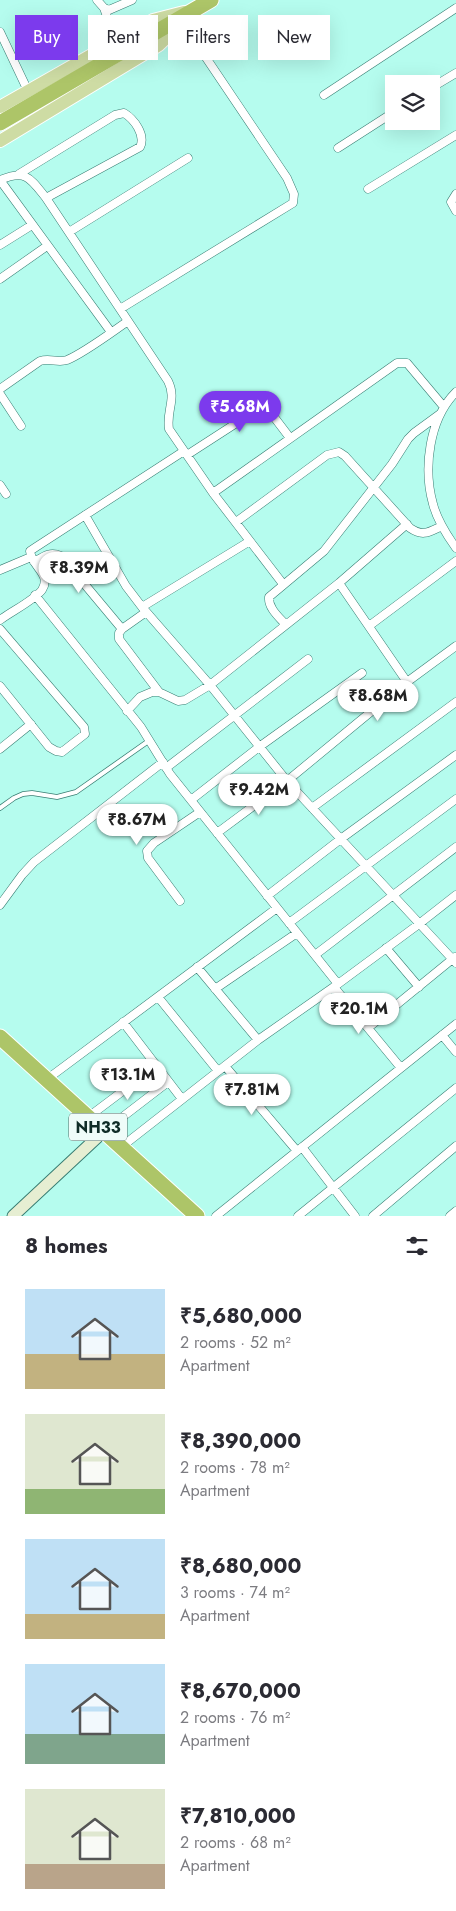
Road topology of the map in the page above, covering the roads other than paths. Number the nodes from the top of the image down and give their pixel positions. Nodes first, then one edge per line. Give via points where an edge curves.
1 (97, 0) edge
2 (132, 0) edge
3 (211, 0) edge
4 (452, 0) edge
5 (456, 7) edge
6 (104, 8) junction
7 (196, 9) junction
8 (106, 15) edge
9 (190, 15) edge
10 (158, 19) edge
11 (0, 32) edge
12 (168, 36) edge
13 (88, 56) edge
14 (208, 60) edge
15 (456, 73) edge
16 (440, 83) edge
17 (28, 91) junction
18 (324, 95) dead end
19 (0, 107) edge
20 (385, 118) edge
21 (0, 123) edge
22 (456, 135) edge
23 (0, 141) edge
24 (338, 148) dead end
25 (188, 158) dead end
26 (19, 174) junction
27 (0, 180) edge
28 (368, 190) dead end
29 (456, 194) edge
30 (46, 198) junction
31 (456, 211) edge
32 (32, 225) junction
33 (69, 232) junction
34 (0, 245) edge
35 (47, 246) junction
36 (0, 279) edge
37 (120, 309) junction
38 (128, 321) junction
39 (111, 332) junction
40 (0, 389) edge
41 (456, 392) edge
42 (0, 394) edge
43 (442, 411) junction
44 (21, 426) dead end
45 (290, 438) junction
46 (185, 453) junction
47 (0, 485) edge
48 (373, 488) junction
49 (213, 493) junction
50 (6, 494) dead end
51 (85, 515) junction
52 (236, 522) junction
53 (406, 524) junction
54 (442, 526) junction
55 (250, 541) junction
56 (456, 548) edge
57 (32, 559) junction
58 (456, 561) edge
59 (0, 570) edge
60 (339, 583) junction
61 (283, 584) junction
62 (35, 595) junction
63 (144, 609) junction
64 (0, 620) edge
65 (286, 625) junction
66 (369, 626) junction
67 (0, 628) edge
68 (122, 628) junction
69 (456, 646) edge
70 (308, 658) dead end
71 (362, 673) dead end
72 (407, 682) junction
73 (210, 685) junction
74 (0, 686) edge
75 (159, 692) junction
76 (456, 702) edge
77 (127, 711) junction
78 (234, 714) junction
79 (31, 724) junction
80 (150, 740) junction
81 (260, 747) junction
82 (0, 748) edge
83 (456, 755) edge
84 (164, 765) junction
85 (287, 781) junction
86 (456, 799) edge
87 (191, 800) junction
88 (0, 808) edge
89 (312, 808) junction
90 (200, 812) junction
91 (217, 833) junction
92 (342, 838) junction
93 (456, 847) edge
94 (366, 867) junction
95 (456, 894) edge
96 (392, 895) junction
97 (267, 896) junction
98 (180, 901) dead end
99 (0, 905) edge
100 (277, 908) junction
101 (289, 923) junction
102 (419, 924) junction
103 (297, 933) junction
104 (386, 948) junction
105 (315, 955) junction
106 (455, 960) edge
107 (198, 967) junction
108 (336, 985) junction
109 (419, 987) junction
110 (215, 989) junction
111 (158, 997) junction
112 (123, 1022) junction
113 (456, 1024) edge
114 (368, 1028) junction
115 (442, 1036) junction
116 (0, 1037) edge
117 (258, 1040) junction
118 (456, 1052) edge
119 (156, 1066) junction
120 (225, 1066) junction
121 (401, 1068) junction
122 (218, 1071) junction
123 (46, 1080) junction
124 (168, 1082) junction
125 (456, 1088) edge
126 (182, 1100) junction
127 (87, 1118) junction
128 (103, 1132) junction
129 (456, 1146) edge
130 (120, 1148) junction
131 (300, 1149) junction
132 (332, 1187) junction
133 (456, 1211) edge
134 (13, 1216) edge
135 (197, 1216) edge
136 (216, 1216) edge
137 (298, 1216) edge
138 (355, 1216) edge
139 (373, 1216) edge
140 (450, 1216) edge

1 - 6 street
2 - 6 street via 110,10
3 - 7 highway
4 - 5 street
5 - 18 street
6 - 8 street
7 - 9 main road
7 - 10 main road
7 - 21 highway
11 - 17 street
12 - 23 main road via 159,45
13 - 17 main road
14 - 37 street via 287,178 294,194 293,204
15 - 16 street
17 - 19 main road
20 - 24 street
22 - 28 street
25 - 33 street
26 - 27 street
26 - 30 street via 33,181
26 - 30 street via 115,115 124,113 129,116 142,135 140,147
27 - 32 street
29 - 31 street via 451,202
30 - 33 street
32 - 34 street
32 - 35 street
33 - 37 street
35 - 36 street
35 - 39 street
37 - 38 street
38 - 39 street
38 - 46 street via 162,369 172,390 169,429
39 - 40 street via 70,359 40,362
41 - 43 street
42 - 44 street
43 - 45 street via 412,369 402,362
43 - 48 street via 414,432
43 - 54 street via 433,434 429,478 432,503
45 - 46 street via 271,413 264,409 255,411
45 - 49 street
46 - 49 street
46 - 51 street
47 - 50 street
48 - 52 street via 345,456 333,452
48 - 53 street
48 - 61 street via 324,551
49 - 52 street
51 - 57 street via 36,546 30,552
51 - 63 street via 126,586
52 - 55 street
53 - 54 street via 417,533 424,534
53 - 60 street
54 - 56 street
55 - 61 street
55 - 63 street
57 - 59 street
57 - 62 street via 45,578 42,590
57 - 68 street via 55,553 61,556
58 - 66 street
60 - 65 street
60 - 66 street
61 - 65 street via 269,597 269,602
62 - 64 street
62 - 77 street
63 - 68 street
63 - 73 street
65 - 73 street
66 - 72 street
67 - 79 street via 86,731 62,752 49,747
68 - 75 street via 119,639 123,646
69 - 72 street
70 - 78 street
71 - 81 street
72 - 85 street
73 - 75 street via 178,701
73 - 78 street
74 - 79 street
75 - 77 street via 146,694
76 - 89 street
77 - 80 street
78 - 81 street
78 - 84 street
79 - 82 street
80 - 84 street
80 - 88 lane via 76,792 57,797 23,794
81 - 85 street
81 - 87 street
83 - 92 street
84 - 87 street
84 - 99 street via 34,862
85 - 89 street
85 - 91 street
86 - 94 street
87 - 90 street
89 - 92 street
90 - 91 street
90 - 98 street via 147,851 148,858
91 - 97 street
92 - 94 street
92 - 97 street
93 - 96 street
94 - 96 street
94 - 101 street
95 - 102 street
96 - 102 street
96 - 105 street
97 - 100 street
100 - 101 street
100 - 107 street
101 - 103 street
102 - 104 street
102 - 106 street
103 - 105 street
103 - 110 street
104 - 108 street
104 - 109 street
105 - 108 street
106 - 109 street
107 - 110 street
107 - 111 street
108 - 114 street
108 - 117 street
109 - 114 street
110 - 117 street
111 - 112 street
111 - 122 street
112 - 119 street
112 - 123 street
113 - 115 street
114 - 121 street
115 - 118 street
115 - 121 street
116 - 123 highway, NH33
117 - 120 street
119 - 124 street
119 - 127 street
120 - 122 street
120 - 131 street
121 - 131 street
122 - 126 street
123 - 127 highway, NH33
124 - 126 street
124 - 128 street
125 - 132 street
126 - 130 street
127 - 128 highway, NH33
128 - 130 highway, NH33
128 - 134 street
129 - 139 street
130 - 135 highway, NH33
131 - 132 street
131 - 136 street
132 - 137 street
132 - 138 street
133 - 140 street

